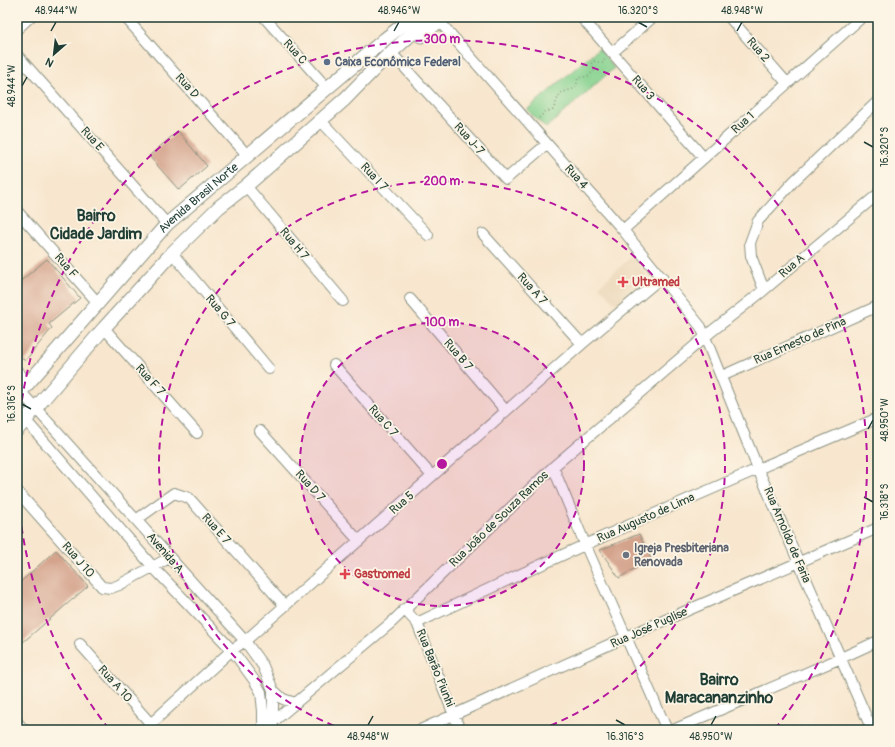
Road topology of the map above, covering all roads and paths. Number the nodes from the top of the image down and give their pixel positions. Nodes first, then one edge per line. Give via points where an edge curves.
1 (30, 17) edge
2 (125, 17) edge
3 (264, 17) edge
4 (403, 17) edge
5 (413, 17) edge
6 (581, 17) edge
7 (653, 17) edge
8 (729, 17) edge
9 (862, 17) edge
10 (437, 18) edge
11 (17, 29) edge
12 (385, 39) junction
13 (610, 54) junction
14 (17, 55) edge
15 (396, 58) junction
16 (368, 77) junction
17 (787, 83) junction
18 (327, 88) junction
19 (878, 101) edge
20 (320, 120) junction
21 (536, 121) dead end
22 (547, 144) junction
23 (248, 156) junction
24 (704, 158) junction
25 (246, 186) junction
26 (878, 194) edge
27 (17, 211) edge
28 (167, 224) junction
29 (623, 230) junction
30 (483, 234) dead end
31 (428, 235) dead end
32 (172, 253) junction
33 (662, 277) junction
34 (764, 290) junction
35 (410, 300) dead end
36 (343, 301) dead end
37 (98, 303) junction
38 (878, 306) edge
39 (104, 328) junction
40 (705, 337) junction
41 (582, 344) junction
42 (334, 365) dead end
43 (269, 369) dead end
44 (17, 371) edge
45 (722, 376) junction
46 (18, 396) edge
47 (36, 408) junction
48 (506, 411) junction
49 (878, 418) edge
50 (26, 420) junction
51 (17, 430) edge
52 (260, 431) dead end
53 (197, 433) dead end
54 (553, 467) junction
55 (758, 469) junction
56 (432, 476) junction
57 (17, 491) edge
58 (136, 520) junction
59 (878, 528) edge
60 (359, 541) junction
61 (585, 544) junction
62 (169, 558) junction
63 (799, 563) junction
64 (153, 567) junction
65 (285, 606) junction
66 (404, 609) junction
67 (417, 623) junction
68 (626, 637) junction
69 (878, 641) edge
70 (245, 642) junction
71 (80, 644) dead end
72 (232, 650) junction
73 (841, 658) junction
74 (273, 690) junction
75 (295, 703) junction
76 (454, 715) junction
77 (17, 722) edge
78 (273, 726) edge
79 (147, 727) edge
80 (24, 730) edge
81 (263, 730) edge
82 (420, 730) edge
83 (460, 730) edge
84 (667, 730) edge
85 (673, 730) edge
86 (872, 730) edge

1 - 11 street
2 - 23 street, Rua D
3 - 18 street, Rua C
4 - 12 main road, Avenida Brasil Norte
5 - 12 main road, Avenida Brasil Norte
6 - 13 street, Rua 3
7 - 13 street
8 - 17 street, Rua 2
9 - 17 street, Rua 1
10 - 15 main road, Avenida Brasil Norte
10 - 16 main road, Avenida Brasil Norte via 385,58
10 - 22 street, Rua 4
12 - 18 main road, Avenida Brasil Norte
13 - 21 path via 603,63 594,61 591,64 594,71 588,76 578,78 576,88 560,93 553,110 545,112
13 - 24 street, Rua 3
14 - 28 street, Rua E
15 - 16 main road, Avenida Brasil Norte
15 - 22 street, Rua J-7 via 506,179
16 - 20 main road, Avenida Brasil Norte
17 - 24 street, Rua 1
18 - 23 main road, Avenida Brasil Norte
19 - 34 street via 793,182 758,221 750,244
20 - 25 main road, Avenida Brasil Norte
20 - 31 street, Rua I 7
22 - 29 street, Rua 4
23 - 28 main road, Avenida Brasil Norte
24 - 29 street, Rua 1
25 - 32 main road, Avenida Brasil Norte via 219,207
25 - 36 street, Rua H 7
26 - 34 street, Rua A
27 - 37 street, Rua F
28 - 37 main road, Avenida Brasil Norte
29 - 33 street, Rua 4
30 - 41 street, Rua A 7
32 - 39 main road, Avenida Brasil Norte
32 - 43 street, Rua G 7
33 - 40 street, Rua 4 via 701,327
33 - 41 street, Rua 5
34 - 40 street, Rua A
35 - 48 street, Rua B 7
37 - 46 main road, Avenida Brasil Norte
38 - 45 street, Rua Ernesto de Pina
39 - 47 main road, Avenida Brasil Norte
39 - 53 street, Rua F 7
40 - 45 street, Rua Arnoldo de Faria
40 - 54 street, Rua João de Souza Ramos
41 - 48 street, Rua 5
42 - 56 street, Rua C 7
44 - 46 street via 21,375
45 - 55 street, Rua Arnoldo de Faria
46 - 47 street, Avenida A
46 - 50 street, Avenida A via 22,416
47 - 50 main road, Avenida Brasil Norte
47 - 58 street, Avenida A
48 - 56 street, Rua 5
49 - 55 street, Rua Augusto de Lima
50 - 51 main road, Avenida Brasil Norte
50 - 64 street, Avenida A
52 - 60 street, Rua D 7
54 - 61 street
54 - 66 street, Rua João de Souza Ramos
55 - 61 street, Rua Augusto de Lima
55 - 63 street, Rua Arnoldo de Faria
56 - 60 street, Rua 5
57 - 64 street, Rua J 10 via 102,587 111,588 119,585
58 - 62 street, Avenida A
58 - 65 street, Rua E 7 via 174,493 189,498
59 - 63 street, Rua José Puglise
60 - 65 street, Rua 5
61 - 67 street, Rua Augusto de Lima
61 - 68 street
62 - 64 street
62 - 70 street, Avenida A
63 - 68 street, Rua José Puglise
63 - 73 street, Rua Arnoldo de Faria
64 - 72 street, Avenida A
65 - 70 street, Rua 5
66 - 67 street, Rua Barão Piunhi
66 - 75 street, Rua João de Souza Ramos via 392,622
67 - 76 street, Rua Barão Piunhi
68 - 76 street, Rua José Puglise
68 - 84 street
69 - 73 street
70 - 72 street, Rua 5
70 - 74 street, Avenida A via 263,666
71 - 79 street, Rua A 10
72 - 79 street, Rua 5
72 - 81 street, Avenida A via 261,692
73 - 85 street
73 - 86 street, Rua Arnoldo de Faria
74 - 75 street via 284,699
74 - 78 street, Avenida A
75 - 78 street, Rua João de Souza Ramos
76 - 82 street, Rua José Puglise
76 - 83 street, Rua Barão Piunhi
77 - 80 street

